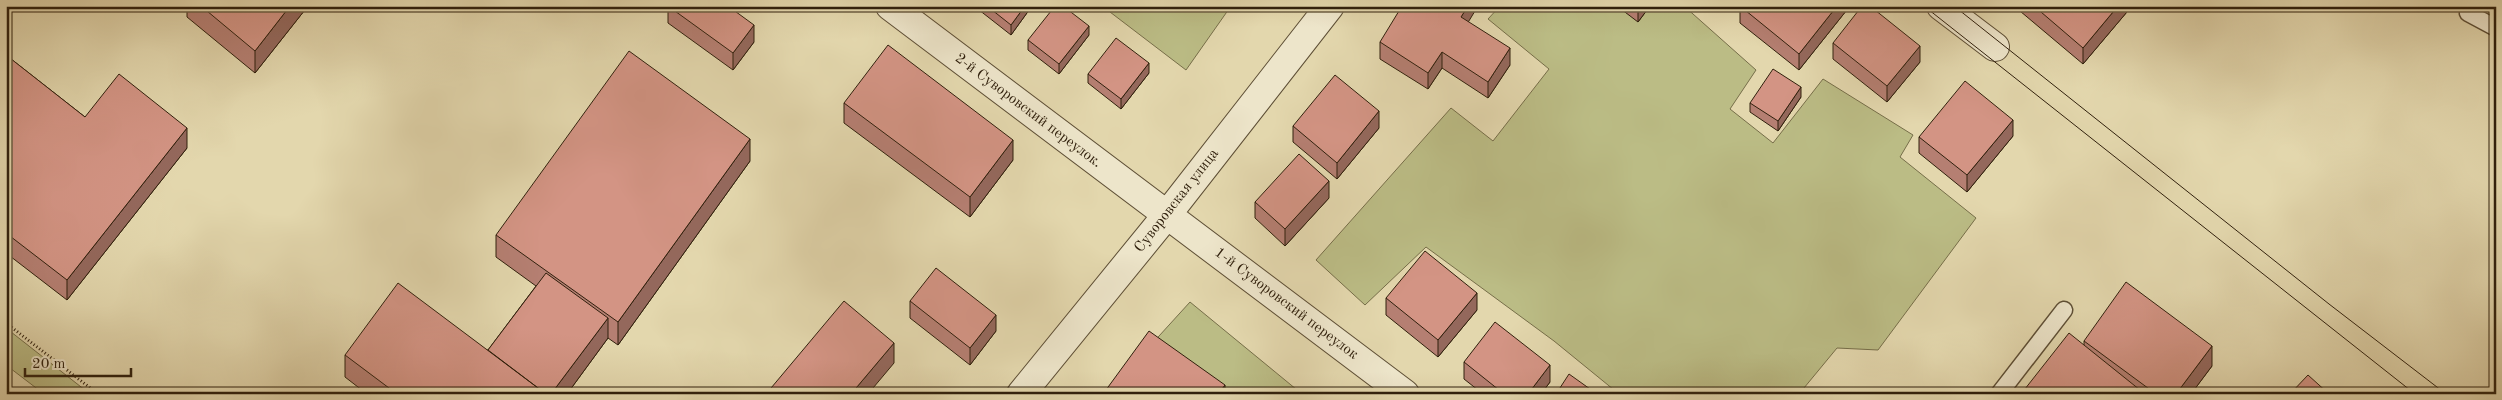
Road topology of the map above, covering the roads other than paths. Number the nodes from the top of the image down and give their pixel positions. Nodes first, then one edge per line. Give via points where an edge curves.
1 (890, 6) edge
2 (1330, 6) edge
3 (1942, 6) edge
4 (2468, 13) dead end
5 (2496, 28) edge
6 (1995, 47) dead end
7 (1166, 216) junction
8 (2064, 310) dead end
9 (1021, 394) edge
10 (1405, 394) edge
11 (1999, 394) edge

1 - 7 street, 2-й Суворовский переулок.
2 - 7 street, Суворовская улица
3 - 6 street
4 - 5 lane
7 - 9 street, Суворовская улица
7 - 10 street, 1-й Суворовский переулок
8 - 11 lane

